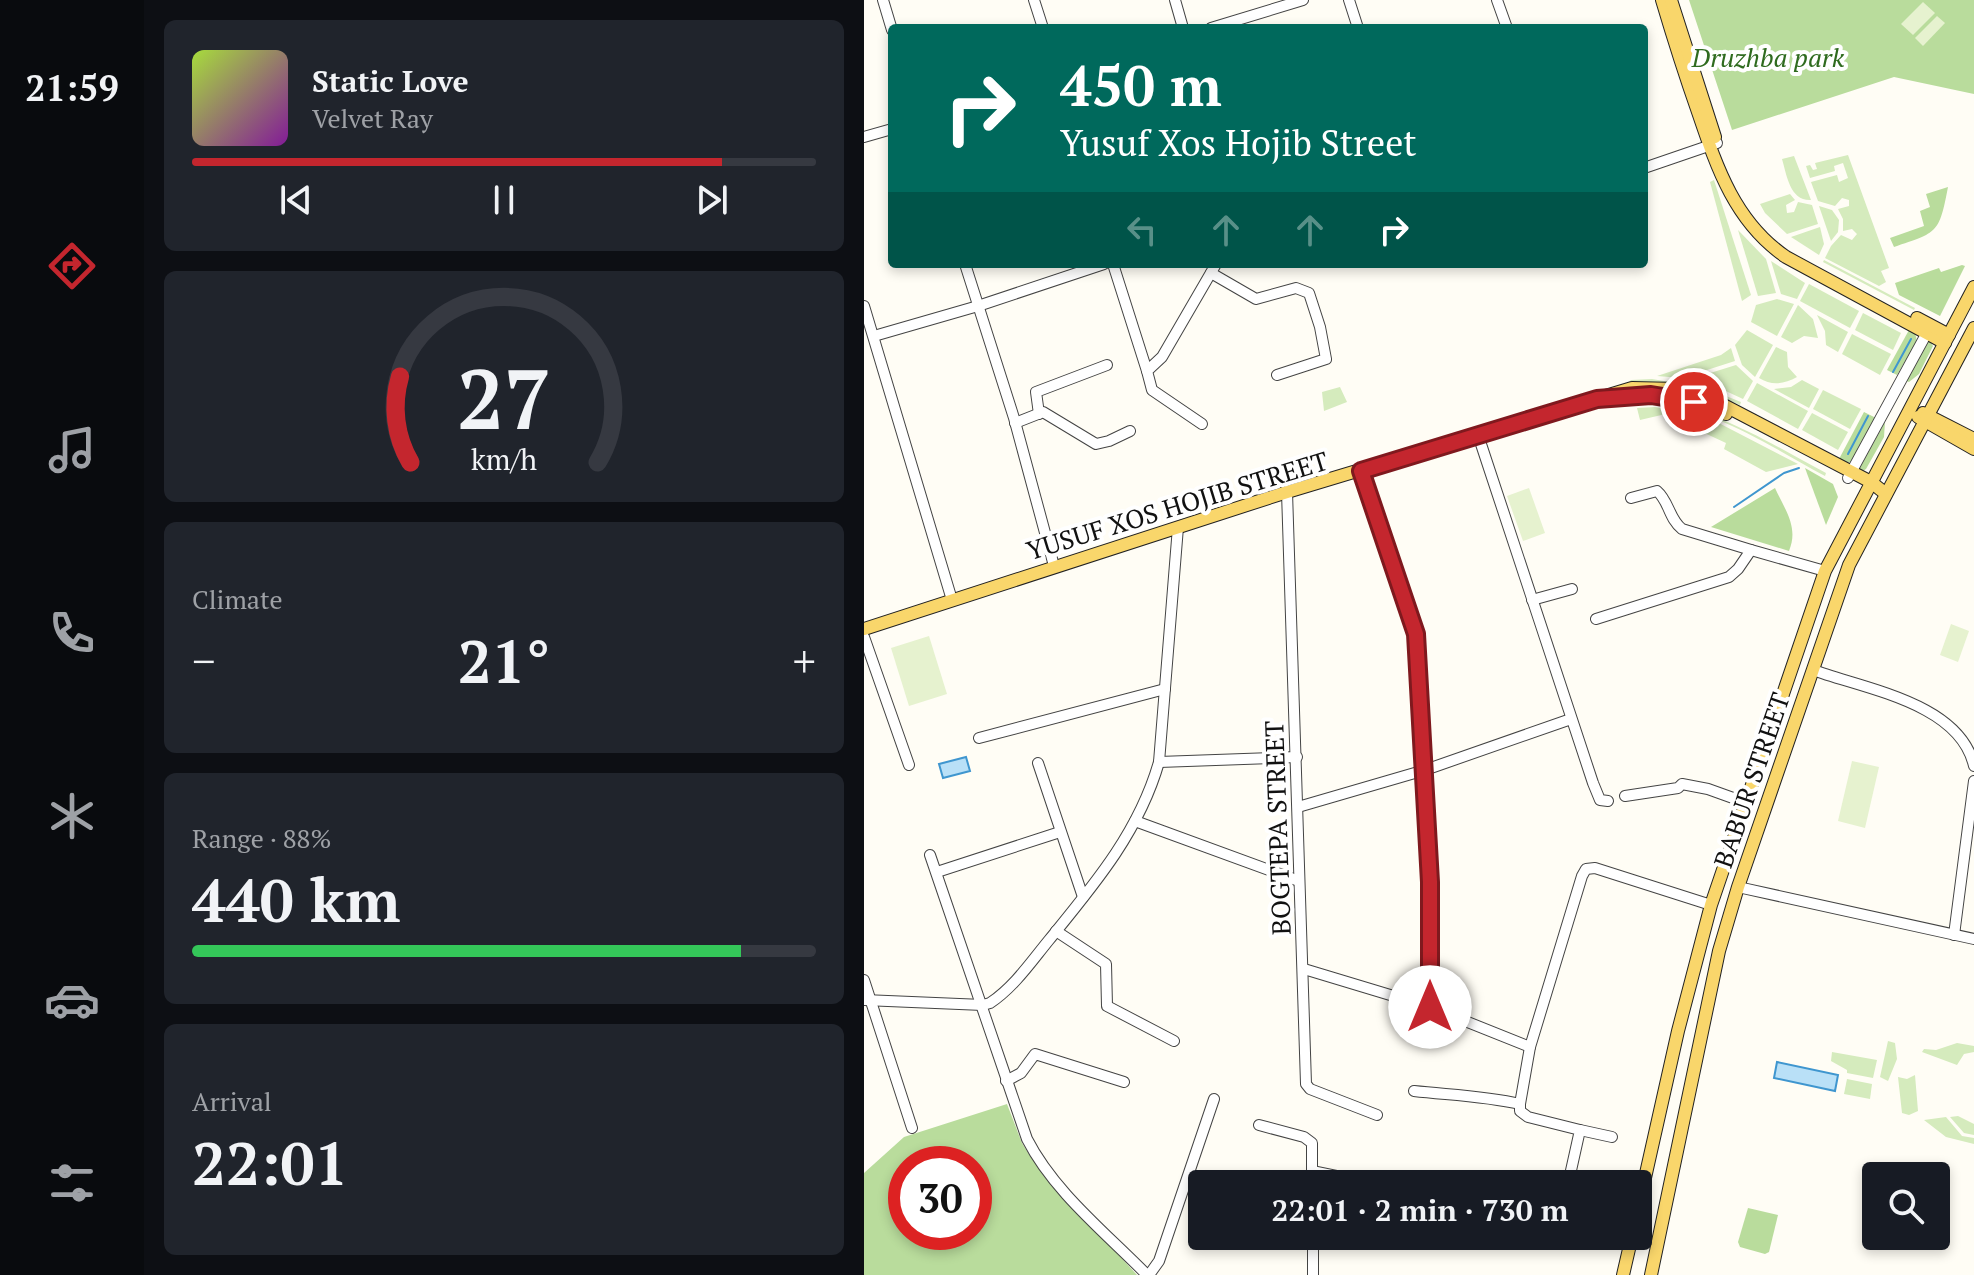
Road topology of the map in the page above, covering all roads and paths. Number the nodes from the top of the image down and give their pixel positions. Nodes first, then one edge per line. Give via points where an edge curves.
1 (883, 0) edge
2 (1034, 0) edge
3 (1175, 0) edge
4 (1303, 0) edge
5 (1349, 0) edge
6 (1497, 0) edge
7 (1662, 0) edge
8 (1671, 0) edge
9 (890, 24) edge
10 (1042, 24) edge
11 (1182, 24) edge
12 (1224, 24) edge
13 (1357, 24) edge
14 (1506, 24) edge
15 (888, 130) edge
16 (864, 137) edge
17 (1713, 144) junction
18 (1648, 167) edge
19 (966, 268) edge
20 (1092, 268) edge
21 (1114, 268) edge
22 (1213, 269) edge
23 (1974, 287) edge
24 (864, 306) edge
25 (978, 306) junction
26 (1974, 328) edge
27 (1929, 329) junction
28 (874, 336) junction
29 (1947, 339) junction
30 (1107, 365) dead end
31 (1147, 371) junction
32 (1277, 375) dead end
33 (1910, 410) junction
34 (1039, 414) junction
35 (1926, 418) junction
36 (1015, 423) junction
37 (1202, 424) dead end
38 (1130, 431) dead end
39 (1478, 435) junction
40 (1974, 439) edge
41 (1974, 449) edge
42 (1361, 471) junction
43 (1850, 475) junction
44 (1869, 485) junction
45 (1287, 492) junction
46 (1886, 494) junction
47 (1631, 498) dead end
48 (1178, 527) junction
49 (1751, 550) junction
50 (1054, 566) junction
51 (1825, 571) junction
52 (1572, 589) dead end
53 (952, 600) junction
54 (1532, 600) junction
55 (1596, 619) dead end
56 (864, 629) edge
57 (864, 637) edge
58 (1813, 670) junction
59 (1165, 689) junction
60 (1571, 719) junction
61 (1772, 731) junction
62 (1790, 737) junction
63 (979, 738) dead end
64 (1297, 757) junction
65 (1159, 762) junction
66 (1038, 763) dead end
67 (909, 765) dead end
68 (1974, 766) edge
69 (1425, 770) junction
70 (1974, 781) edge
71 (1625, 796) dead end
72 (1608, 801) dead end
73 (1747, 803) junction
74 (1298, 807) junction
75 (1135, 821) junction
76 (1060, 832) junction
77 (930, 855) dead end
78 (937, 872) junction
79 (1299, 881) junction
80 (1738, 887) junction
81 (1083, 897) junction
82 (1711, 905) junction
83 (1056, 931) junction
84 (1954, 935) junction
85 (1974, 939) edge
86 (1304, 969) junction
87 (864, 980) edge
88 (867, 1000) edge
89 (983, 1005) junction
90 (1430, 1007) junction
91 (1174, 1041) dead end
92 (1530, 1047) junction
93 (1006, 1081) junction
94 (1124, 1082) dead end
95 (1414, 1091) dead end
96 (1214, 1099) dead end
97 (1662, 1101) junction
98 (1520, 1104) junction
99 (1686, 1107) dead end
100 (1377, 1115) dead end
101 (1259, 1125) dead end
102 (912, 1128) dead end
103 (1580, 1130) junction
104 (1612, 1137) dead end
105 (1312, 1170) edge
106 (1571, 1170) edge
107 (1647, 1170) edge
108 (1313, 1250) edge
109 (1629, 1250) edge
110 (1148, 1275) edge
111 (1313, 1275) edge
112 (1623, 1275) edge
113 (1651, 1275) edge

1 - 9 street
2 - 10 street
3 - 11 street
4 - 12 street
5 - 13 street
6 - 14 street
7 - 17 main road
8 - 17 main road
15 - 16 street
17 - 18 street
17 - 27 main road via 1741,197 1776,239
19 - 25 street
20 - 25 street
21 - 31 street
22 - 31 street via 1162,357
22 - 32 street via 1256,299 1296,288 1309,293 1326,359
23 - 29 main road, BABUR STREET
24 - 28 street
25 - 28 street
25 - 36 street
26 - 35 main road, BABUR STREET
27 - 29 main road
27 - 43 street
28 - 53 street
29 - 33 main road, BABUR STREET
30 - 34 street via 1036,392
31 - 37 street via 1152,390
33 - 35 main road
33 - 44 main road, BABUR STREET
34 - 36 street
34 - 38 street via 1096,444
35 - 40 main road
35 - 41 main road
35 - 46 main road, BABUR STREET
36 - 50 street
39 - 42 main road, YUSUF XOS HOJIB STREET
39 - 43 main road, YUSUF XOS HOJIB STREET via 1623,390 1669,388 1739,411
39 - 54 street
42 - 45 main road, YUSUF XOS HOJIB STREET
42 - 69 street via 1416,634
43 - 44 main road, YUSUF XOS HOJIB STREET
44 - 46 main road, YUSUF XOS HOJIB STREET
44 - 51 main road, BABUR STREET
45 - 48 main road, YUSUF XOS HOJIB STREET
45 - 64 street, BOGTEPA STREET
46 - 58 main road, BABUR STREET via 1849,565
47 - 49 street via 1657,491 1682,529
48 - 50 main road, YUSUF XOS HOJIB STREET
48 - 59 street
49 - 51 street
49 - 55 street via 1729,577
50 - 53 main road, YUSUF XOS HOJIB STREET
51 - 61 main road, BABUR STREET
52 - 54 street
53 - 56 main road, YUSUF XOS HOJIB STREET
54 - 60 street
57 - 67 street
58 - 62 main road, BABUR STREET
58 - 68 street via 1936,715 1963,739
59 - 63 street
59 - 65 street
60 - 69 street
60 - 72 street via 1600,800
61 - 62 main road
61 - 73 main road, BABUR STREET
62 - 80 main road, BABUR STREET
64 - 65 street
64 - 74 street, BOGTEPA STREET
65 - 75 street
66 - 76 street
69 - 74 street
69 - 90 street
70 - 84 street
71 - 73 street via 1682,784
73 - 82 main road, BABUR STREET
74 - 79 street, BOGTEPA STREET
75 - 79 street
75 - 81 street
76 - 78 street
76 - 81 street
77 - 78 street
78 - 89 street
79 - 86 street, BOGTEPA STREET
80 - 84 street
80 - 113 main road, BABUR STREET via 1719,951
81 - 83 street
82 - 92 street via 1586,869
82 - 97 main road, BABUR STREET
83 - 89 street via 1003,993
83 - 91 street via 1106,964 1107,1006
84 - 85 street
86 - 90 street
86 - 100 street, BOGTEPA STREET via 1307,1088
87 - 88 street
88 - 89 street
88 - 102 street
89 - 93 street
90 - 92 street
92 - 98 street
93 - 94 street via 1021,1073 1035,1054
93 - 110 street via 1037,1158
95 - 98 street via 1484,1095
96 - 110 street via 1164,1248
97 - 99 main road via 1677,1091
97 - 107 main road, BABUR STREET
98 - 103 street via 1528,1117
101 - 105 street via 1312,1143
103 - 104 street
103 - 106 street
108 - 111 street
109 - 112 main road

